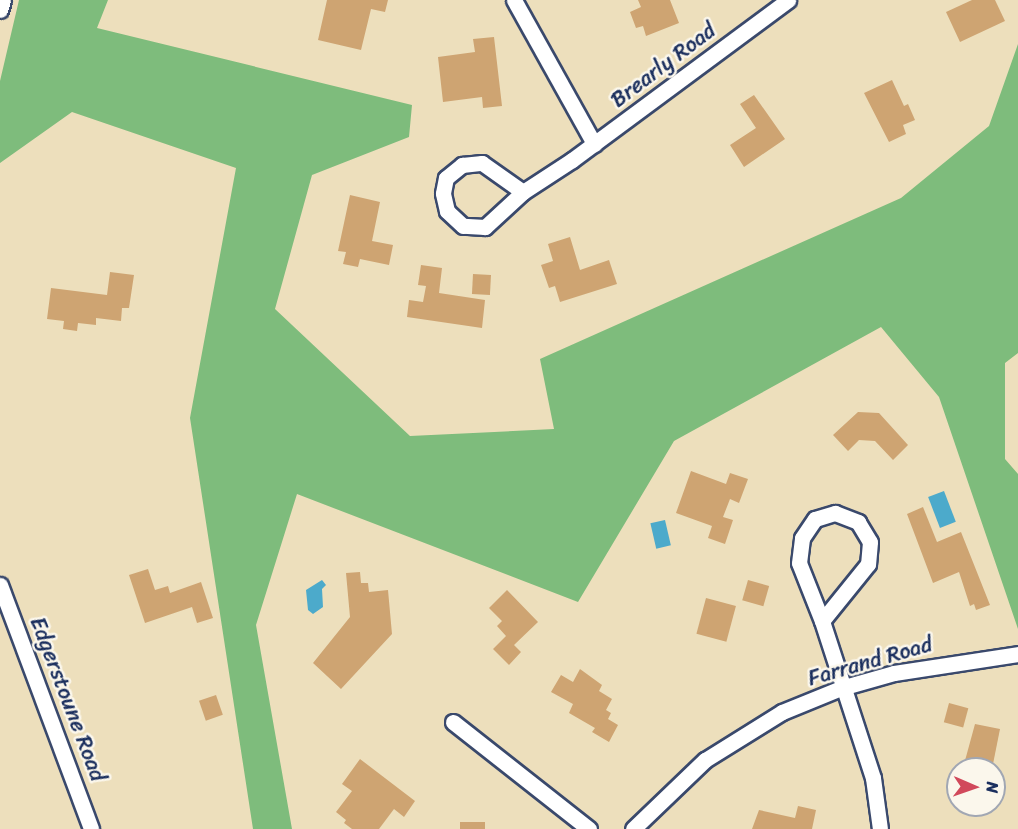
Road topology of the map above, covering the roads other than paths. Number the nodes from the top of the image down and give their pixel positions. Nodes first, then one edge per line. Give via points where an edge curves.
1 (3, 0) edge
2 (514, 0) edge
3 (788, 0) edge
4 (0, 10) edge
5 (594, 144) junction
6 (523, 192) junction
7 (0, 585) edge
8 (822, 621) junction
9 (1018, 654) edge
10 (841, 688) junction
11 (453, 722) dead end
12 (91, 829) edge
13 (589, 829) edge
14 (633, 829) edge
15 (880, 829) edge

1 - 4 street
2 - 5 street
3 - 5 street, Brearly Road
5 - 6 street, Brearly Road
6 - 6 street via 482,163 462,165 446,178 443,193 447,212 463,226 485,227
7 - 12 street, Edgerstoune Road
8 - 8 street via 868,564 870,542 858,522 835,513 815,519 801,547 800,563
8 - 10 street
9 - 10 street, Farrand Road via 937,665
10 - 14 street, Farrand Road via 746,732 674,786
10 - 15 street via 873,778
11 - 13 street

